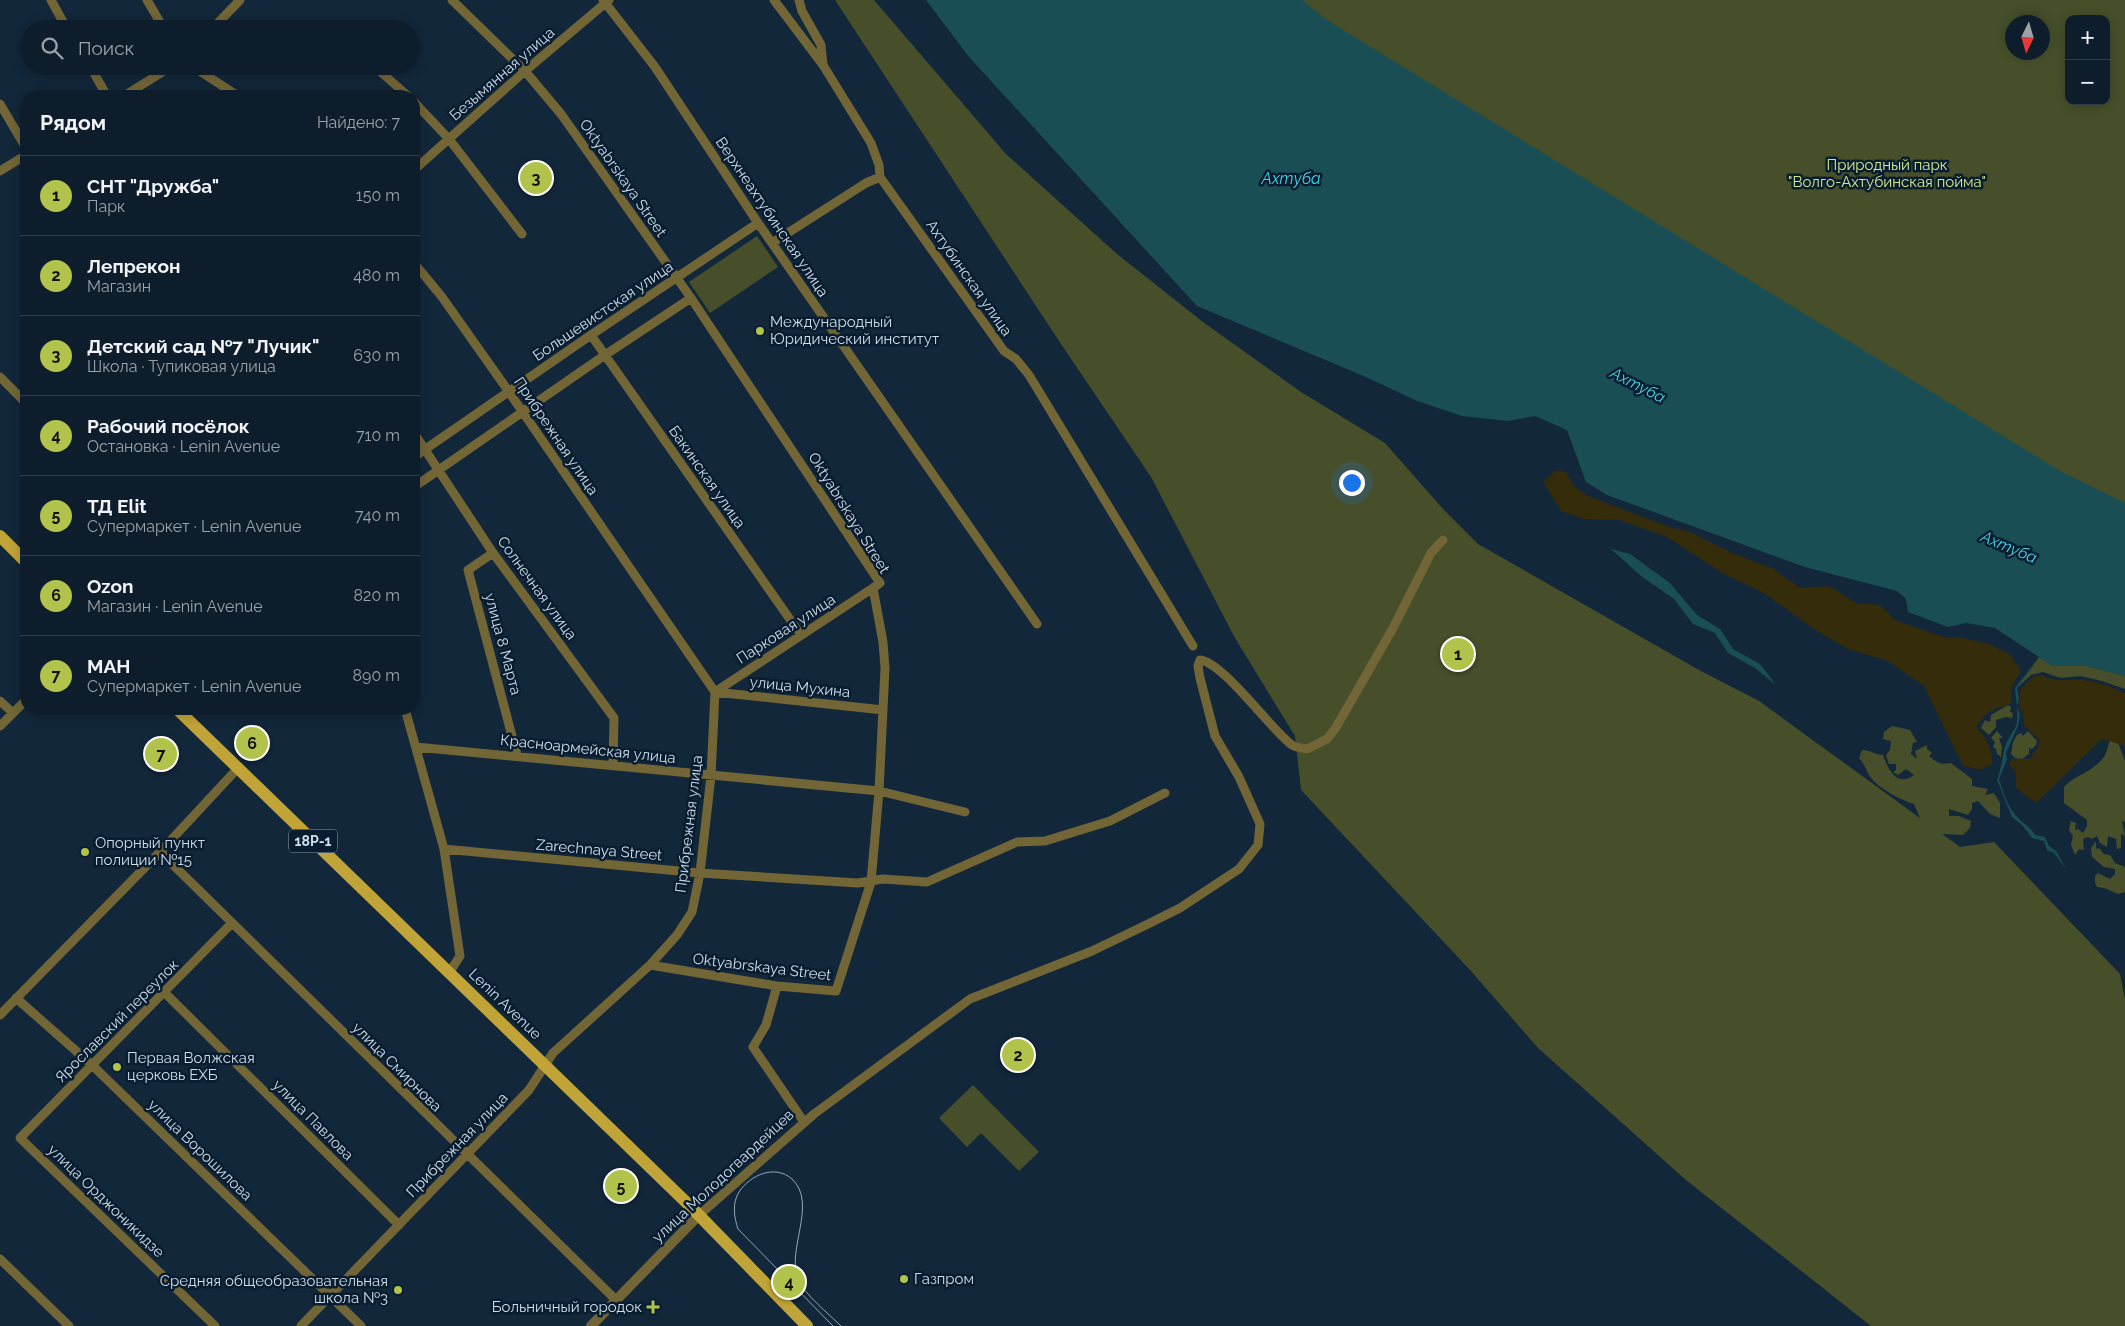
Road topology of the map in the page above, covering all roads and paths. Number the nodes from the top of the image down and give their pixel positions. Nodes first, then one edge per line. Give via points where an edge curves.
1 (51, 0) edge
2 (147, 0) edge
3 (240, 0) edge
4 (452, 0) edge
5 (774, 0) edge
6 (799, 0) edge
7 (606, 1) edge
8 (63, 20) edge
9 (159, 20) edge
10 (221, 20) edge
11 (823, 65) junction
12 (525, 71) junction
13 (95, 75) edge
14 (158, 75) edge
15 (206, 75) edge
16 (384, 75) edge
17 (104, 90) edge
18 (134, 90) edge
19 (229, 90) edge
20 (401, 90) edge
21 (0, 104) edge
22 (420, 108) edge
23 (20, 138) edge
24 (449, 139) junction
25 (20, 158) edge
26 (420, 165) edge
27 (0, 170) edge
28 (880, 177) junction
29 (758, 223) junction
30 (522, 234) dead end
31 (772, 243) junction
32 (420, 270) edge
33 (677, 278) junction
34 (691, 298) junction
35 (591, 335) junction
36 (605, 354) junction
37 (0, 378) edge
38 (508, 392) junction
39 (20, 397) edge
40 (523, 412) junction
41 (420, 442) edge
42 (425, 450) junction
43 (420, 453) edge
44 (439, 470) junction
45 (420, 483) edge
46 (0, 536) edge
47 (1443, 540) dead end
48 (493, 553) junction
49 (20, 556) edge
50 (873, 588) junction
51 (1037, 624) dead end
52 (801, 635) junction
53 (1193, 646) dead end
54 (715, 692) junction
55 (0, 701) edge
56 (20, 706) edge
57 (883, 710) junction
58 (13, 713) junction
59 (183, 715) edge
60 (407, 715) edge
61 (0, 726) edge
62 (416, 747) junction
63 (517, 755) junction
64 (612, 765) junction
65 (238, 768) junction
66 (711, 776) junction
67 (880, 791) junction
68 (1165, 793) dead end
69 (965, 812) dead end
70 (444, 849) junction
71 (160, 852) junction
72 (700, 873) junction
73 (871, 882) junction
74 (232, 923) junction
75 (650, 965) junction
76 (449, 973) junction
77 (777, 986) junction
78 (165, 993) junction
79 (16, 998) junction
80 (0, 1015) edge
81 (92, 1065) junction
82 (546, 1066) junction
83 (804, 1122) junction
84 (20, 1138) joint
85 (468, 1155) junction
86 (698, 1216) junction
87 (399, 1225) junction
88 (0, 1259) edge
89 (330, 1296) junction
90 (616, 1300) junction
91 (70, 1326) edge
92 (214, 1326) edge
93 (301, 1326) edge
94 (361, 1326) edge
95 (591, 1326) edge
96 (807, 1326) edge

1 - 8 street
2 - 9 street
3 - 10 street
4 - 12 street, Oktyabrskaya Street
5 - 11 street, Ахтубинская улица
6 - 11 street via 821,45
7 - 12 street, Безымянная улица
7 - 29 street, Верхнеахтубинская улица via 655,67
11 - 28 street, Ахтубинская улица via 871,143
12 - 24 street, Безымянная улица
12 - 33 street, Oktyabrskaya Street via 561,114
13 - 17 street
14 - 18 street
15 - 19 street
16 - 20 street
21 - 23 street
22 - 24 street
24 - 26 street, Безымянная улица
24 - 30 street
25 - 27 street
28 - 31 street
28 - 53 street, Ахтубинская улица via 1004,352 1016,359 1029,375
29 - 31 street, Верхнеахтубинская улица
29 - 33 street, Большевистская улица
31 - 51 street, Верхнеахтубинская улица
32 - 38 street, Прибрежная улица
33 - 34 street, Oktyabrskaya Street
33 - 35 street, Большевистская улица
34 - 36 street
34 - 50 street, Oktyabrskaya Street via 880,583
35 - 36 street, Бакинская улица
35 - 38 street, Большевистская улица
36 - 40 street
36 - 52 street, Бакинская улица
37 - 39 street
38 - 40 street, Прибрежная улица
38 - 42 street, Большевистская улица
40 - 44 street
40 - 54 street, Прибрежная улица
41 - 42 street, Солнечная улица
42 - 43 street, Большевистская улица
42 - 44 street, Солнечная улица
44 - 45 street
44 - 48 street, Солнечная улица
46 - 49 main road
47 - 83 street, улица Молодогвардейцев via 1431,553 1392,630 1335,729 1327,739 1307,749 1293,746 1214,667 1200,660 1200,678 1215,736 1239,777 1260,824 1258,845 1239,869 1180,908 1146,925 1092,951 970,999
48 - 63 street, улица 8 Марта via 468,570
48 - 64 street, Солнечная улица via 614,718
50 - 52 street, Парковая улица
50 - 57 street, Oktyabrskaya Street via 883,642
52 - 54 street, Парковая улица
54 - 57 street, улица Мухина
54 - 66 street, Прибрежная улица
55 - 58 street
56 - 58 street
57 - 67 street, Oktyabrskaya Street
58 - 61 street
59 - 65 main road, Lenin Avenue / 18Р-1
60 - 62 street
62 - 63 street, Красноармейская улица
62 - 70 street
63 - 64 street, Красноармейская улица
64 - 66 street, Красноармейская улица
65 - 71 street
65 - 76 main road, Lenin Avenue / 18Р-1
66 - 67 street, Красноармейская улица
66 - 72 street, Прибрежная улица
67 - 69 street, Красноармейская улица
67 - 73 street, Oktyabrskaya Street
68 - 73 street, Zarechnaya Street via 1110,821 1045,841 1017,842 927,882 883,879
70 - 72 street, Zarechnaya Street
70 - 76 street via 460,956
71 - 74 street, улица Смирнова
71 - 79 street
72 - 73 street, Zarechnaya Street
72 - 75 street, Прибрежная улица via 692,912 677,935
73 - 77 street, Oktyabrskaya Street via 836,991
74 - 78 street, Ярославский переулок
74 - 85 street, улица Смирнова
75 - 77 street, Oktyabrskaya Street
75 - 82 street, Прибрежная улица via 553,1053
76 - 82 main road, Lenin Avenue / 18Р-1
77 - 83 street via 766,1024 753,1048
78 - 81 street, Ярославский переулок
78 - 87 street, улица Павлова
79 - 80 street
79 - 81 street, улица Ворошилова
81 - 84 street, Ярославский переулок
81 - 89 street, улица Ворошилова
82 - 85 street, Прибрежная улица via 529,1090
82 - 86 main road, Lenin Avenue / 18Р-1
83 - 86 street, улица Молодогвардейцев
84 - 92 street, улица Орджоникидзе
85 - 87 street, Прибрежная улица
85 - 90 street, улица Смирнова
86 - 90 street, улица Молодогвардейцев
86 - 96 main road, Lenin Avenue / 18Р-1
87 - 89 street, Прибрежная улица
88 - 91 street
89 - 93 street, Прибрежная улица
89 - 94 street, улица Ворошилова
90 - 95 street, улица Молодогвардейцев

